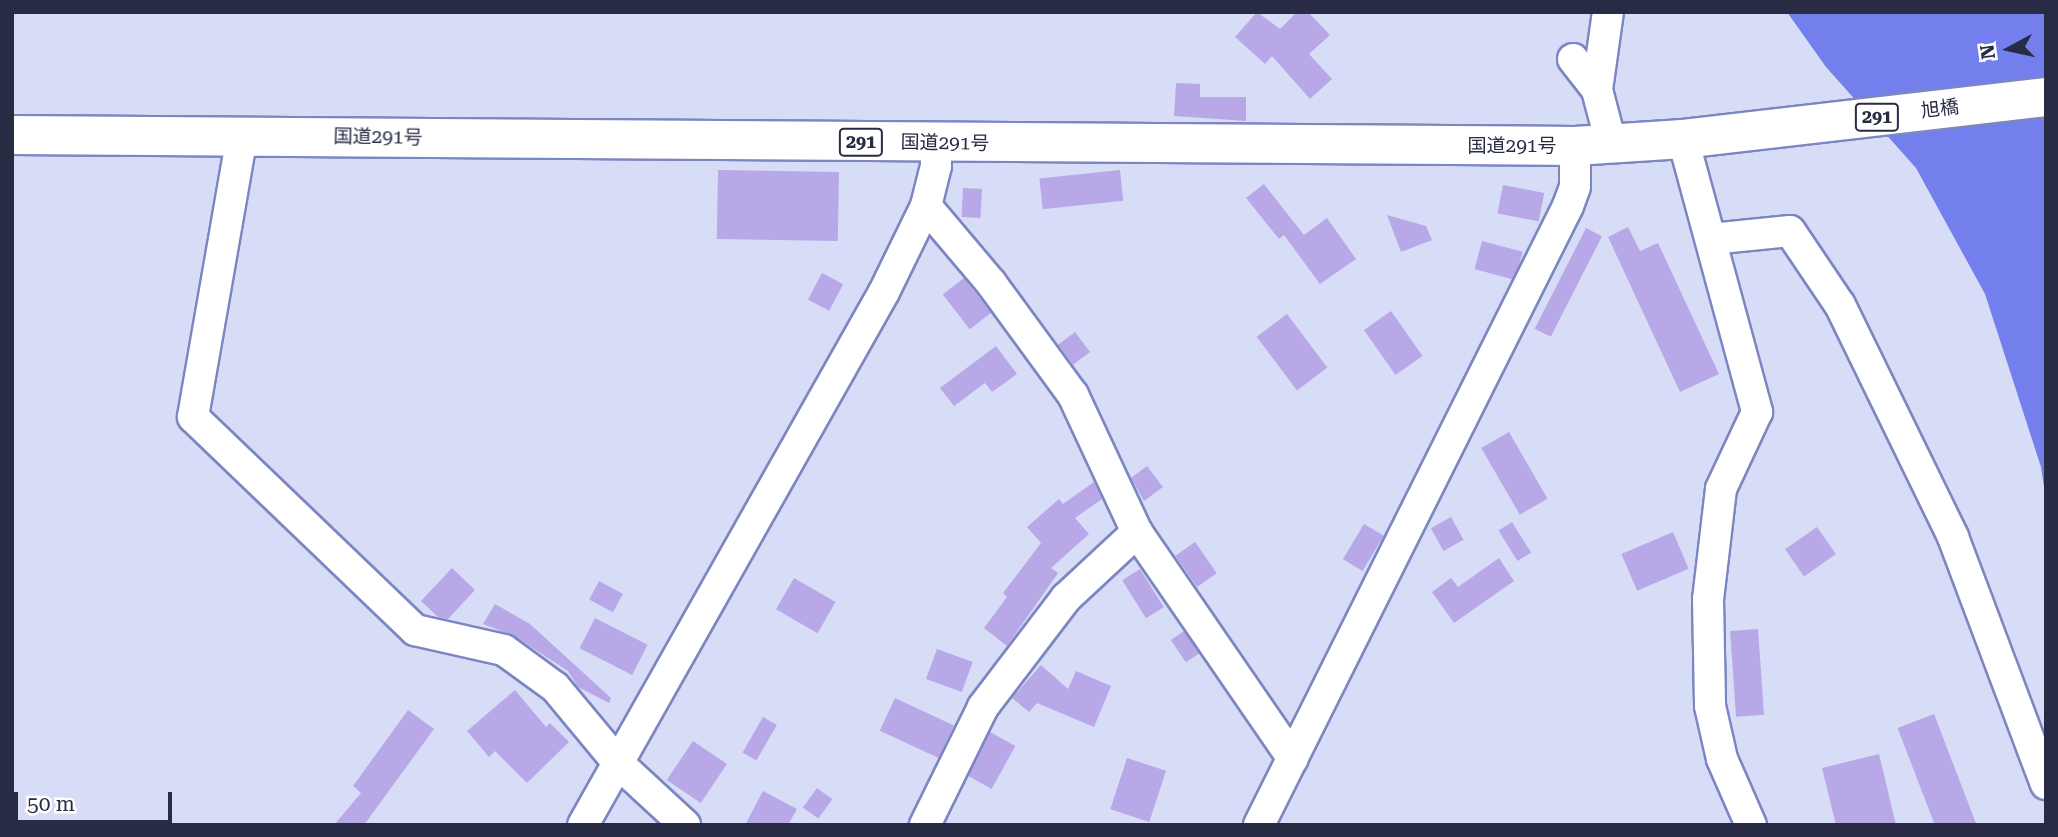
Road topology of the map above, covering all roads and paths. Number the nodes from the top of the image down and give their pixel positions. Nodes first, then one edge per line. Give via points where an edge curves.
1 (1608, 12) edge
2 (1573, 59) dead end
3 (1597, 90) junction
4 (2046, 97) edge
5 (12, 135) edge
6 (242, 136) junction
7 (1696, 138) junction
8 (936, 143) junction
9 (1593, 145) junction
10 (926, 206) junction
11 (1711, 239) junction
12 (1137, 531) junction
13 (1293, 759) junction
14 (619, 764) junction
15 (2046, 784) edge
16 (583, 825) edge
17 (685, 825) edge
18 (925, 825) edge
19 (1259, 825) edge
20 (1751, 825) edge

1 - 3 street
2 - 3 street
3 - 9 street
4 - 7 highway, 旭橋 / 291
5 - 6 highway, 国道291号 / 291
6 - 8 highway, 国道291号 / 291
6 - 14 street via 193,417 415,630 504,650 555,687
7 - 9 highway, 国道291号 / 291
7 - 11 street
8 - 9 highway, 国道291号 / 291
8 - 10 street via 936,166
9 - 13 street via 1568,206
10 - 12 street via 991,283 1073,394
10 - 14 street via 878,303
11 - 15 street via 1790,231 1840,305 1953,537
11 - 20 street via 1757,412 1721,489 1708,599 1710,706 1722,759
12 - 13 street
12 - 18 street via 1066,598 983,708
13 - 19 street
14 - 16 street
14 - 17 street

